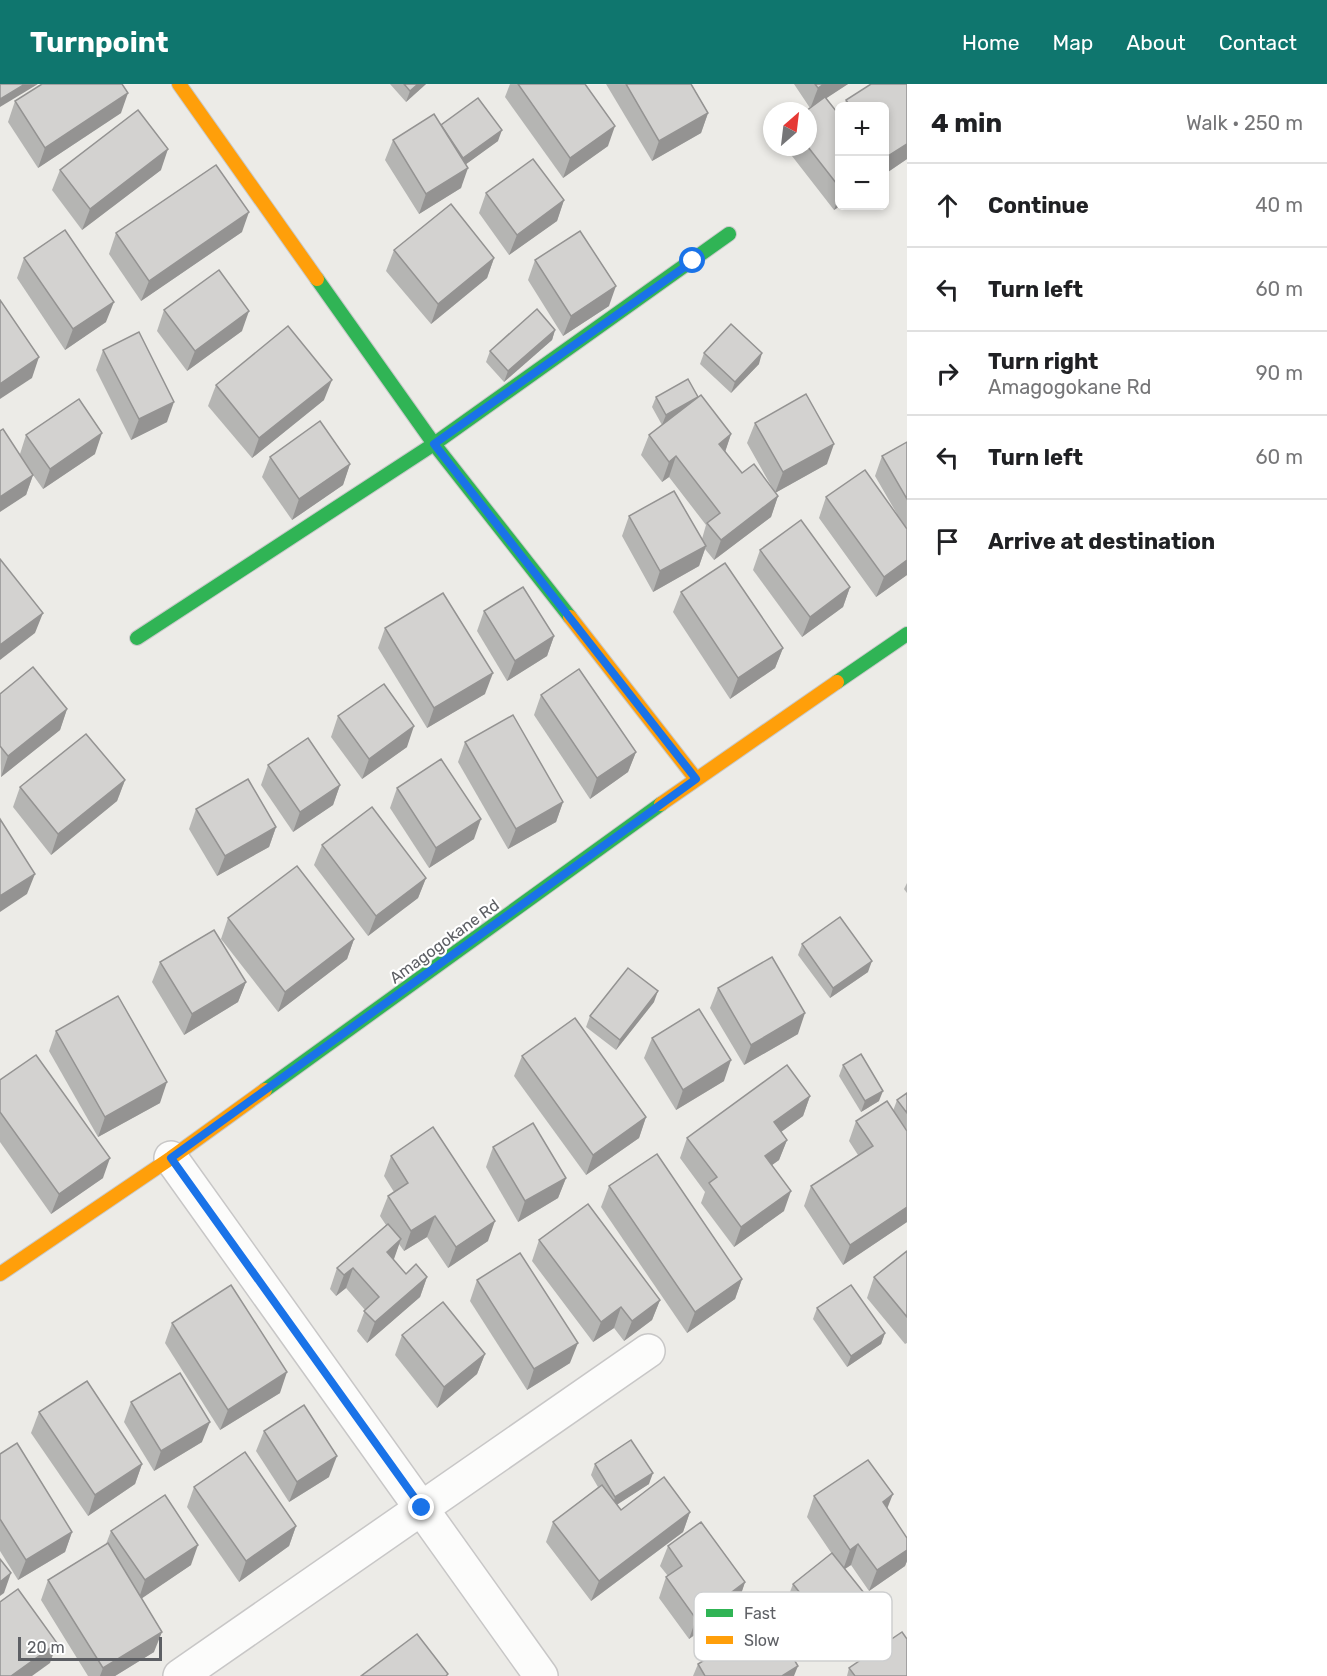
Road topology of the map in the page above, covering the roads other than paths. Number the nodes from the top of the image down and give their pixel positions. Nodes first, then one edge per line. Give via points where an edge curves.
1 (179, 84) edge
2 (729, 234) dead end
3 (434, 444) junction
4 (907, 634) edge
5 (136, 638) dead end
6 (696, 779) junction
7 (171, 1158) junction
8 (0, 1274) edge
9 (648, 1351) dead end
10 (422, 1508) junction
11 (180, 1676) edge
12 (541, 1676) edge

1 - 3 street
2 - 3 street
3 - 5 street
3 - 6 street
4 - 6 street, Amagogokane Rd
6 - 7 street, Amagogokane Rd
7 - 8 street, Amagogokane Rd
7 - 10 street
9 - 10 street
10 - 11 street
10 - 12 street

